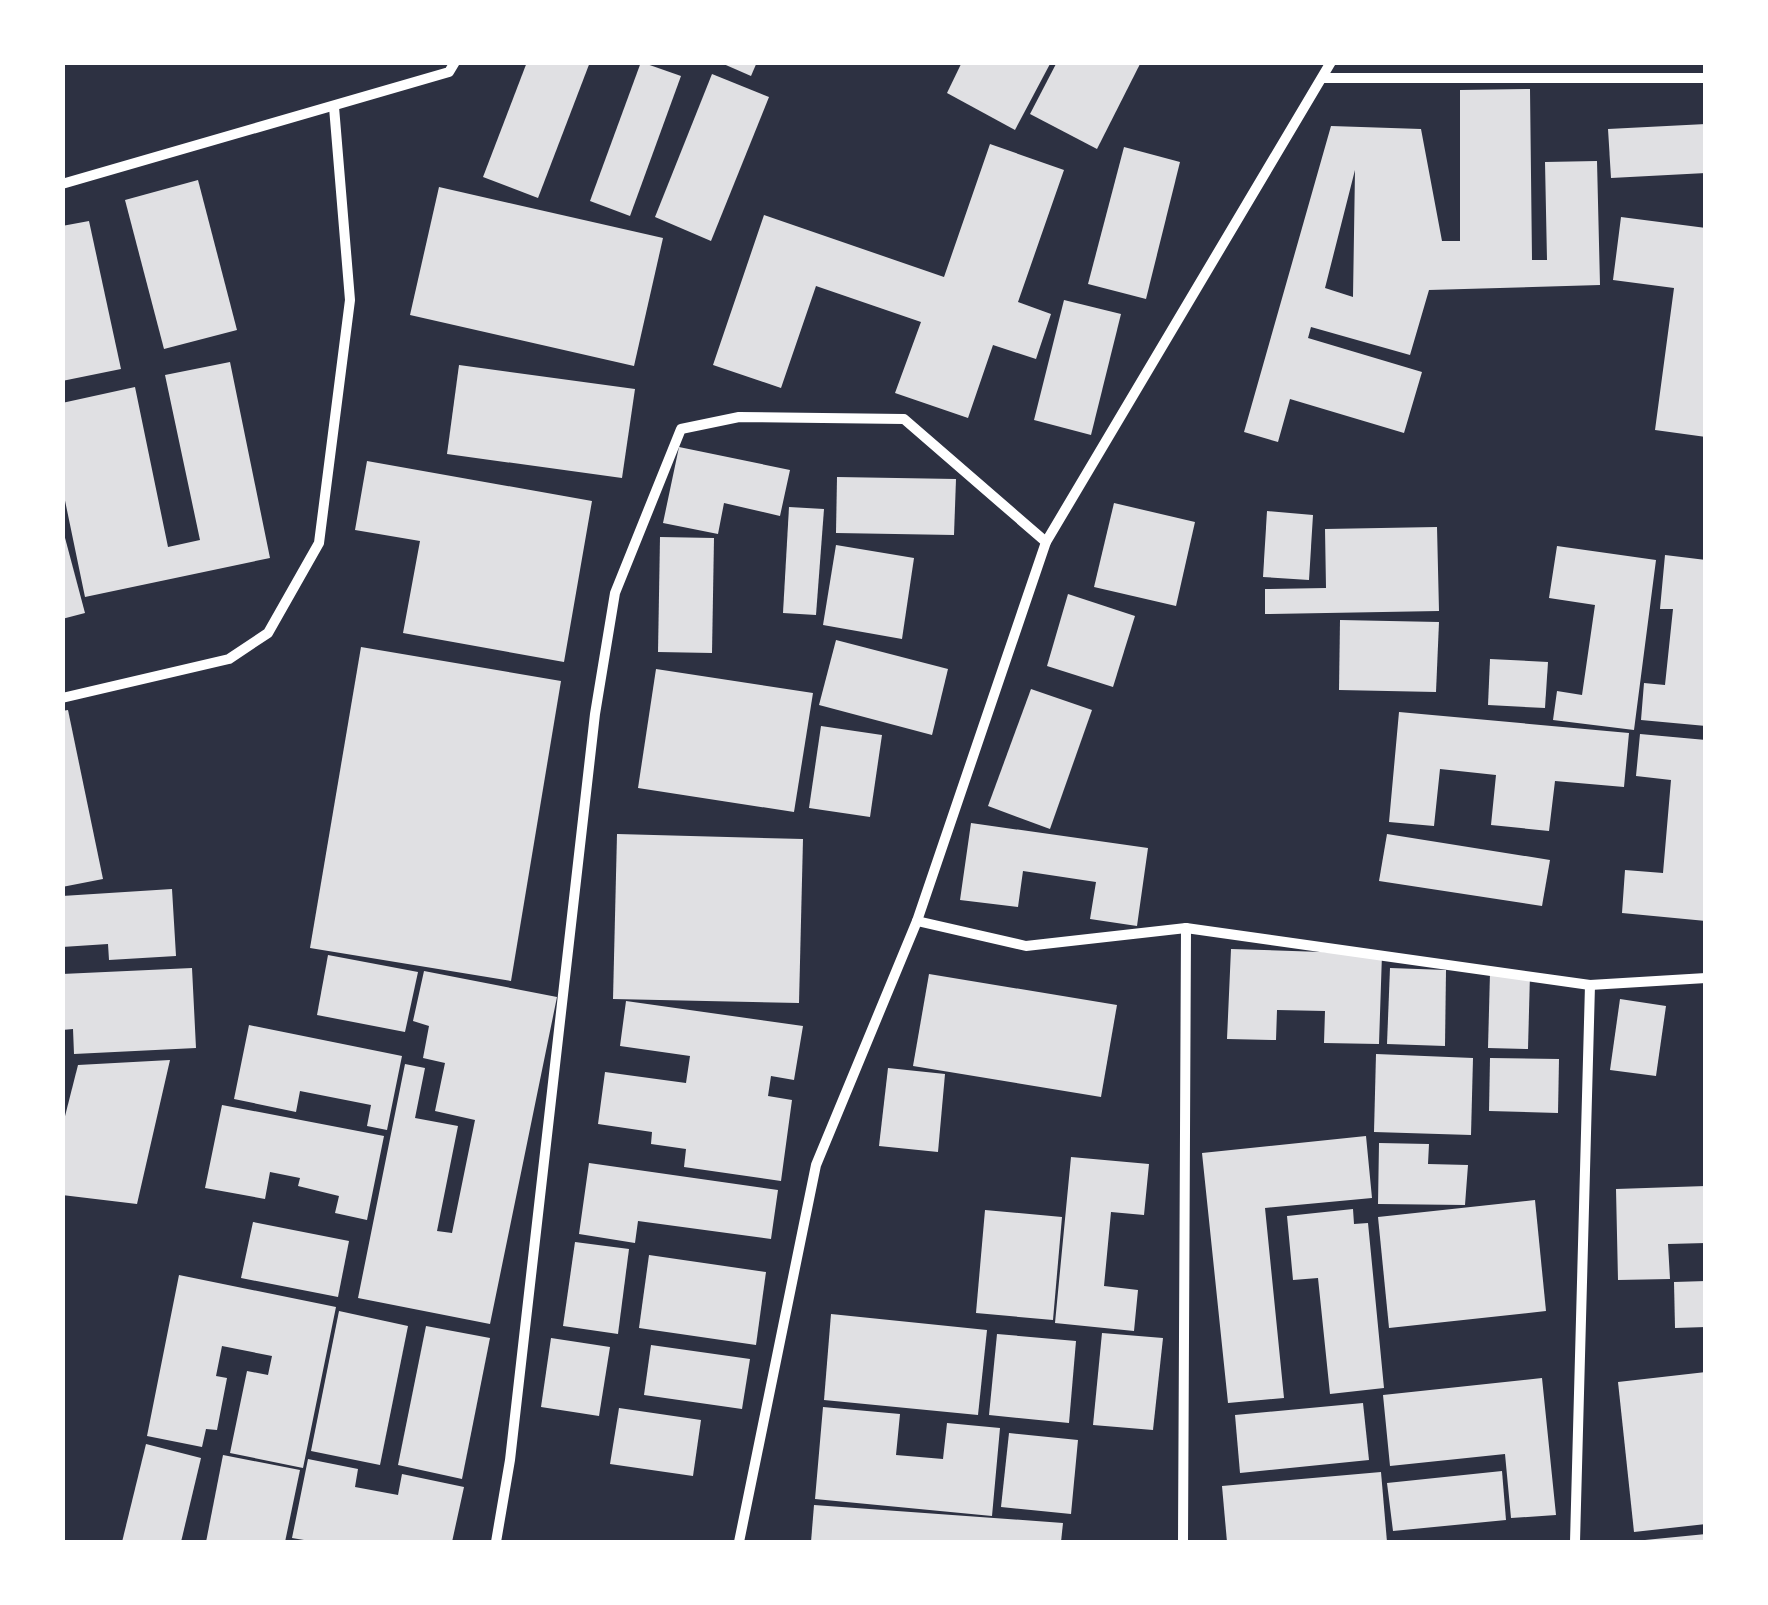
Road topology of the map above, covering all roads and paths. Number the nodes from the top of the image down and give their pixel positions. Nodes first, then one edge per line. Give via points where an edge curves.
1 (456, 62) edge
2 (1330, 62) edge
3 (1324, 78) junction
4 (1706, 78) edge
5 (334, 106) junction
6 (62, 184) edge
7 (1046, 542) junction
8 (62, 698) edge
9 (917, 922) junction
10 (1186, 928) junction
11 (1706, 978) edge
12 (1590, 984) junction
13 (496, 1542) edge
14 (738, 1542) edge
15 (1183, 1542) edge
16 (1575, 1542) edge

1 - 5 street via 449,72
2 - 3 street
3 - 4 street
3 - 7 street
5 - 6 street
5 - 8 street via 350,300 319,543 268,633 229,659
7 - 9 street
7 - 13 street via 904,419 739,417 681,428 615,594 595,714
9 - 10 street via 1026,946
9 - 14 street via 816,1165
10 - 12 street
10 - 15 street
11 - 12 street
12 - 16 street

